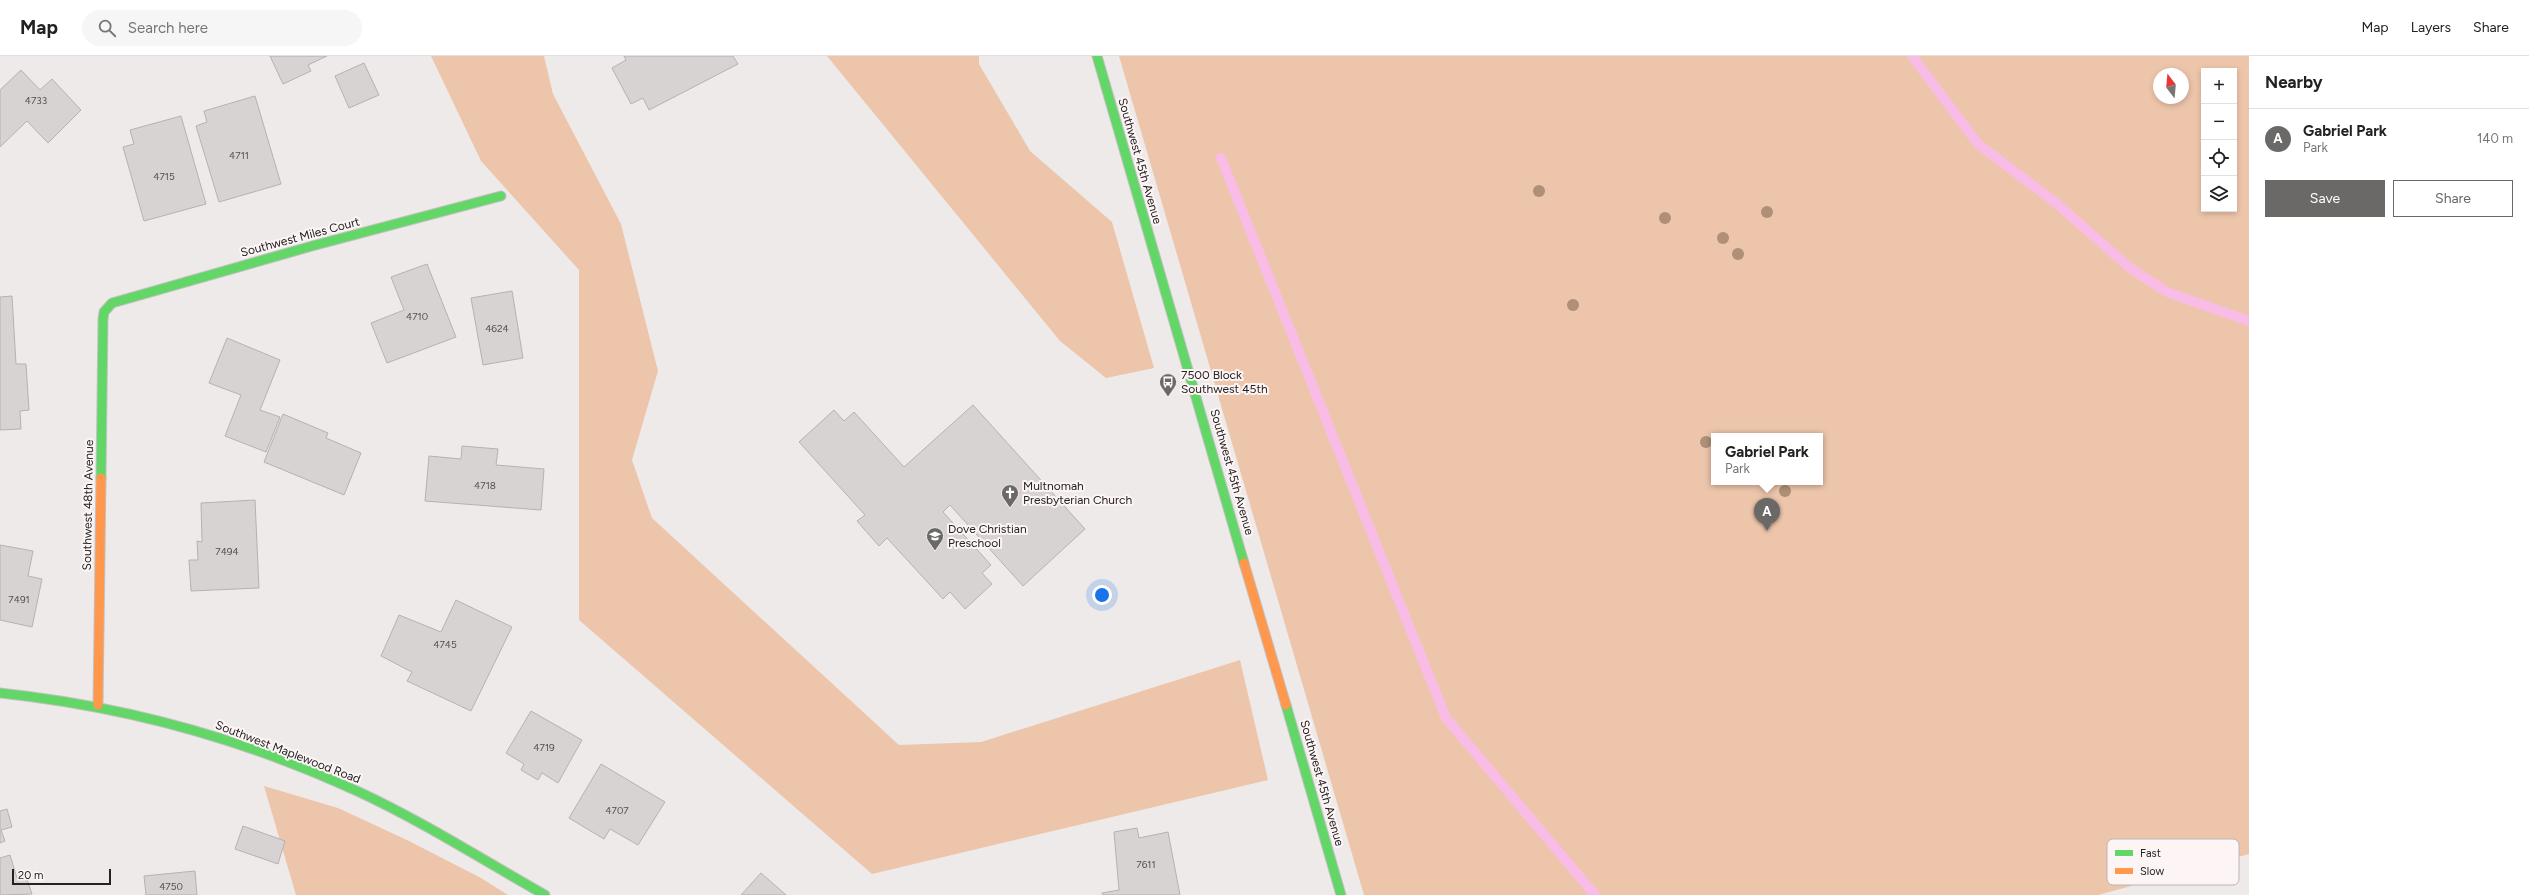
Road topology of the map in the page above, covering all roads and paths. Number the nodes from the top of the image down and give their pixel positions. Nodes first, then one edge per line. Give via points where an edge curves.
1 (1097, 56) edge
2 (501, 196) dead end
3 (106, 307) joint
4 (0, 693) edge
5 (98, 705) junction
6 (545, 895) edge
7 (1341, 895) edge

1 - 7 street, Southwest 45th Avenue
2 - 3 street, Southwest Miles Court via 312,246 117,301
3 - 5 street, Southwest 48th Avenue via 103,319
4 - 5 street, Southwest Maplewood Road
5 - 6 street, Southwest Maplewood Road via 219,737 319,775 387,806

